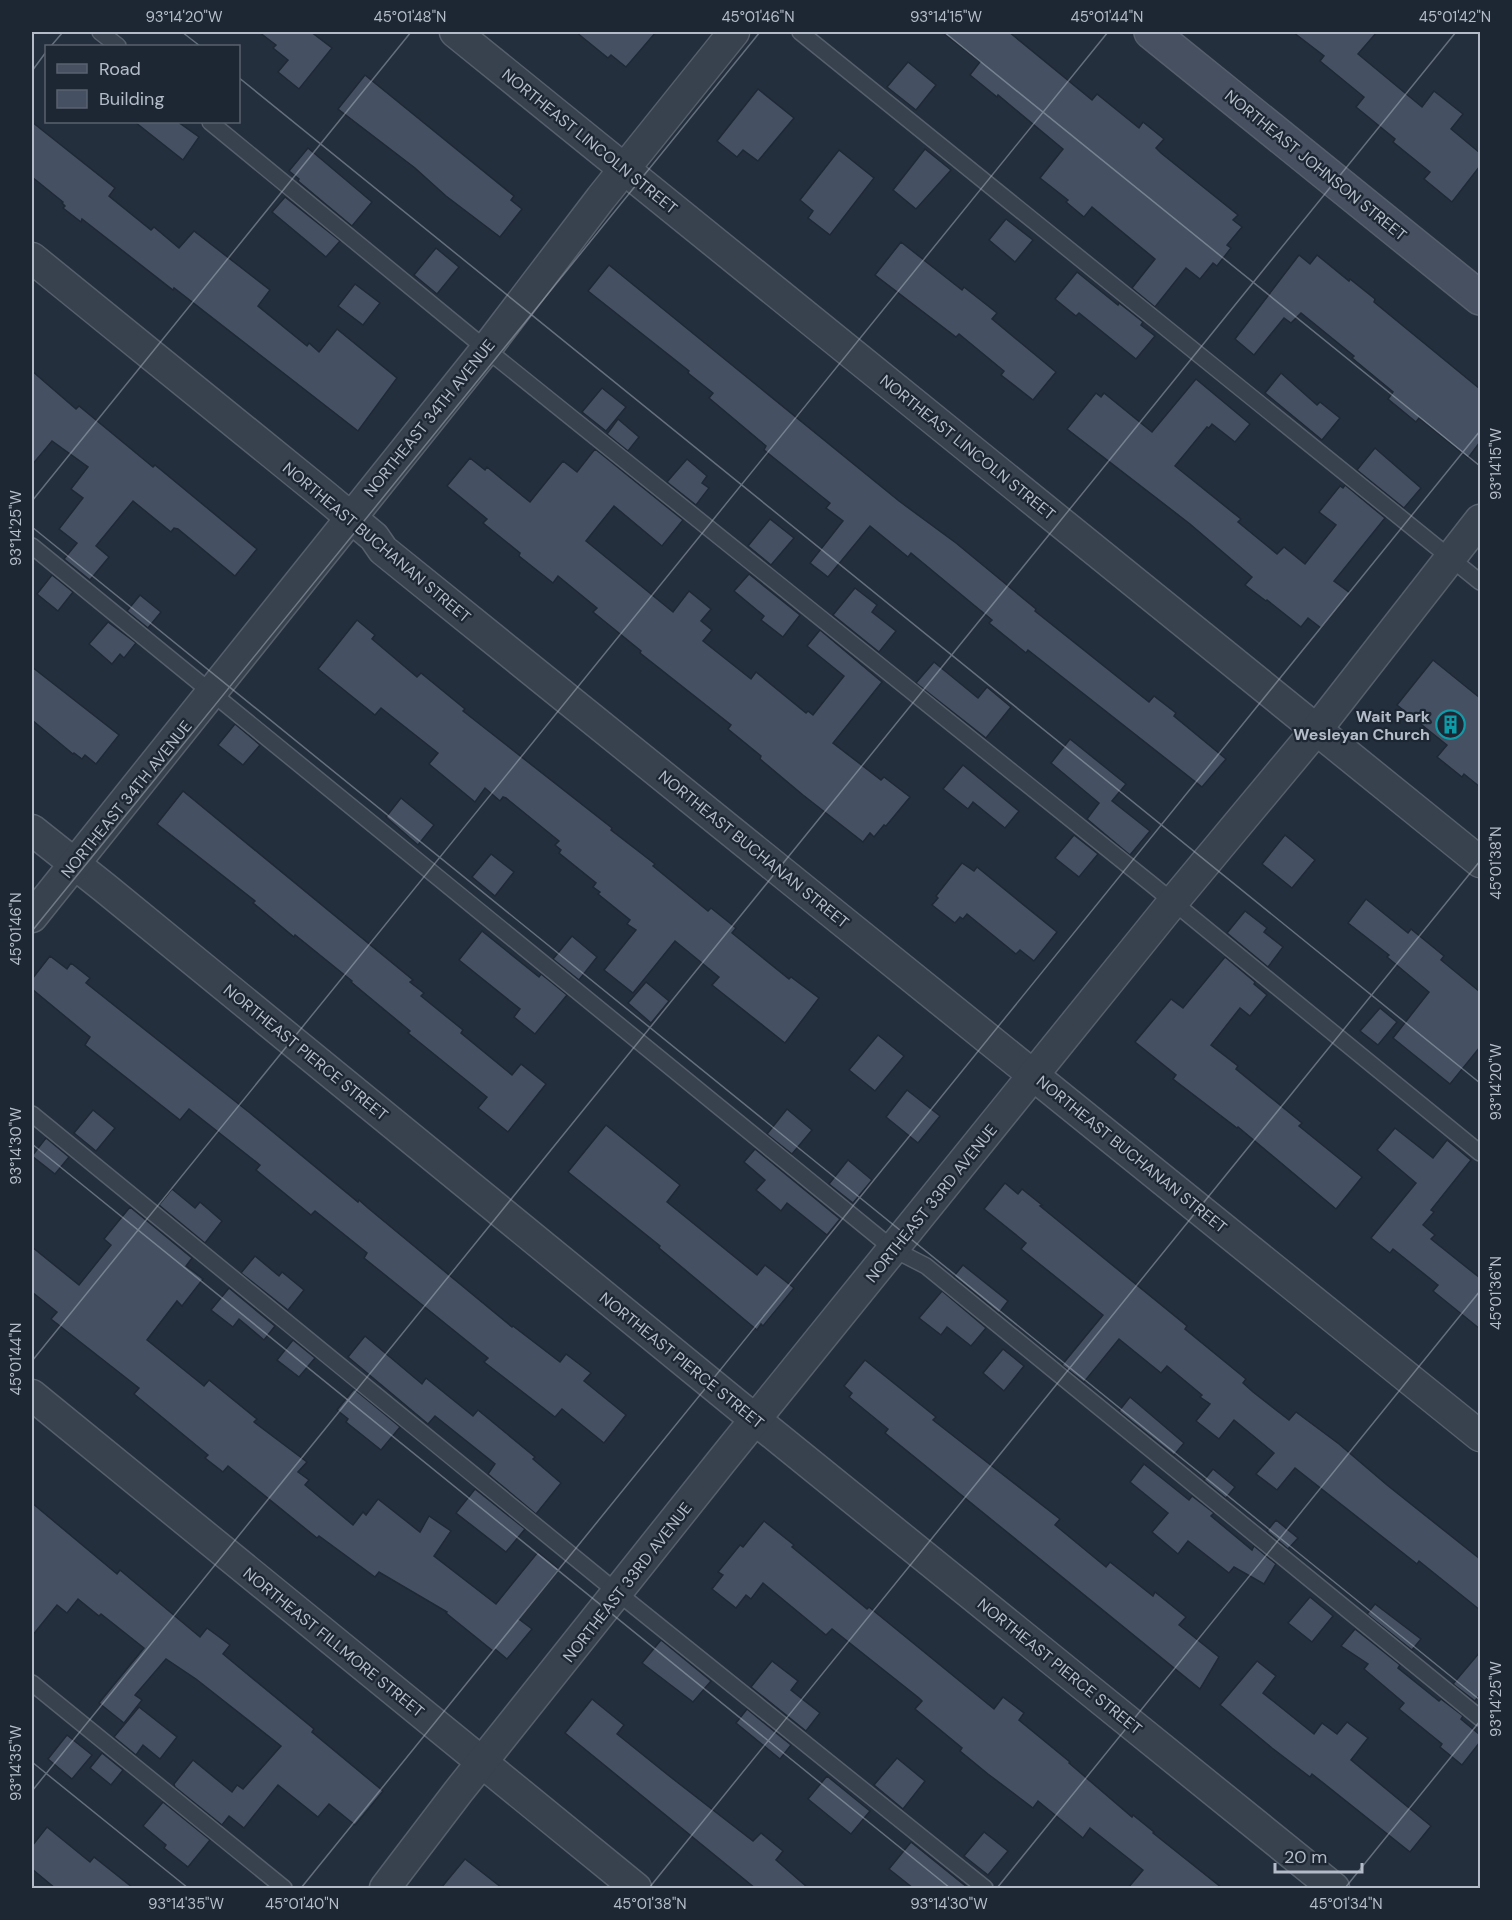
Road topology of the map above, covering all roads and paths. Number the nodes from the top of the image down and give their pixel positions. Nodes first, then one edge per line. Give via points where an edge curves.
1 (100, 32) edge
2 (455, 32) edge
3 (735, 32) edge
4 (800, 32) edge
5 (1150, 32) edge
6 (117, 45) edge
7 (211, 123) edge
8 (625, 169) junction
9 (32, 258) edge
10 (1480, 298) edge
11 (486, 349) junction
12 (349, 517) junction
13 (1480, 520) edge
14 (32, 546) edge
15 (1452, 559) junction
16 (1480, 582) edge
17 (211, 692) junction
18 (1317, 729) junction
19 (32, 830) edge
20 (1480, 862) edge
21 (74, 864) junction
22 (1173, 902) junction
23 (32, 917) edge
24 (1035, 1075) junction
25 (32, 1114) edge
26 (1480, 1153) edge
27 (893, 1248) junction
28 (32, 1395) edge
29 (756, 1420) junction
30 (1480, 1436) edge
31 (618, 1593) junction
32 (32, 1683) edge
33 (1480, 1718) edge
34 (482, 1764) junction
35 (284, 1888) edge
36 (385, 1888) edge
37 (636, 1888) edge
38 (985, 1888) edge
39 (1334, 1888) edge

1 - 6 lane
2 - 8 street, NORTHEAST LINCOLN STREET
3 - 8 street, NORTHEAST 34TH AVENUE
4 - 15 lane
5 - 10 street, NORTHEAST JOHNSON STREET
7 - 11 lane
8 - 11 street, NORTHEAST 34TH AVENUE
8 - 18 street, NORTHEAST LINCOLN STREET
9 - 12 street, NORTHEAST BUCHANAN STREET
11 - 12 street, NORTHEAST 34TH AVENUE
11 - 22 lane
12 - 17 street, NORTHEAST 34TH AVENUE
12 - 24 street, NORTHEAST BUCHANAN STREET via 374,537 383,550
13 - 15 street, NORTHEAST 33RD AVENUE
14 - 17 lane
15 - 16 lane
15 - 18 street, NORTHEAST 33RD AVENUE
17 - 21 street, NORTHEAST 34TH AVENUE
17 - 27 lane
18 - 20 street, NORTHEAST LINCOLN STREET
18 - 22 street, NORTHEAST 33RD AVENUE
19 - 21 street, NORTHEAST PIERCE STREET
21 - 23 street, NORTHEAST 34TH AVENUE
21 - 29 street, NORTHEAST PIERCE STREET
22 - 24 street, NORTHEAST 33RD AVENUE
22 - 26 lane
24 - 27 street, NORTHEAST 33RD AVENUE
24 - 30 street, NORTHEAST BUCHANAN STREET
25 - 31 lane
27 - 29 street, NORTHEAST 33RD AVENUE
27 - 33 lane via 926,1266
28 - 34 street, NORTHEAST FILLMORE STREET
29 - 31 street, NORTHEAST 33RD AVENUE
29 - 39 street, NORTHEAST PIERCE STREET
31 - 34 street, NORTHEAST 33RD AVENUE
31 - 38 lane
32 - 35 lane
34 - 36 street, NORTHEAST 33RD AVENUE
34 - 37 street, NORTHEAST FILLMORE STREET

